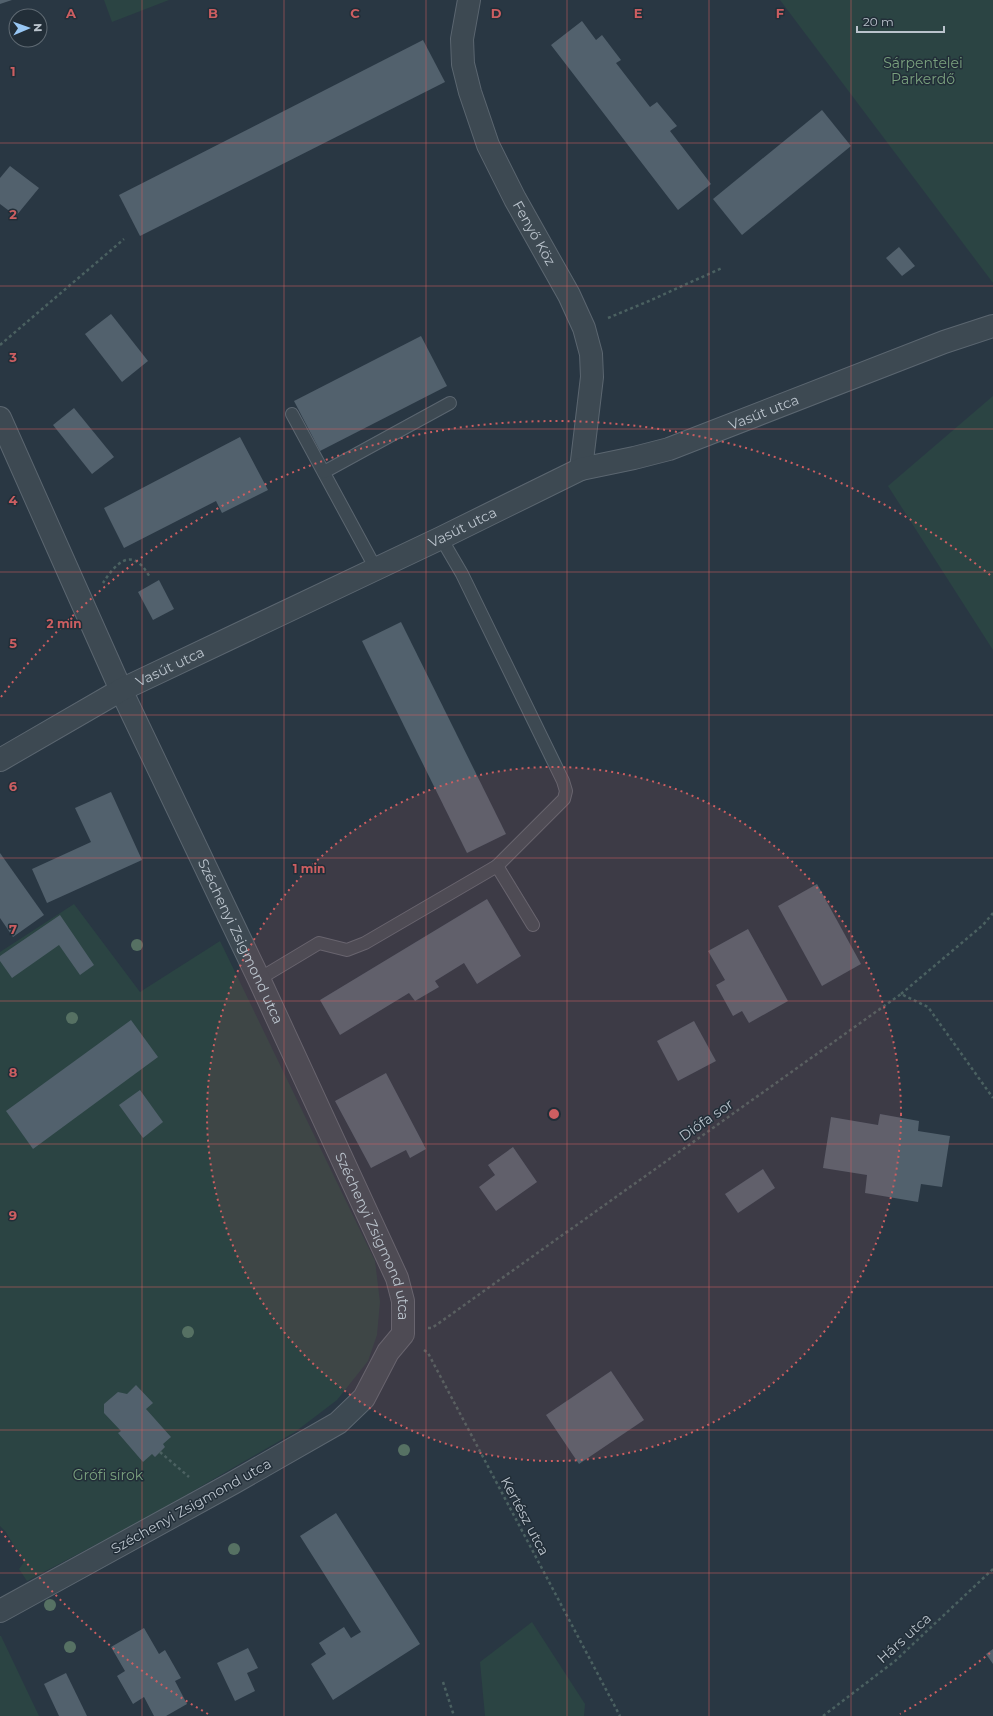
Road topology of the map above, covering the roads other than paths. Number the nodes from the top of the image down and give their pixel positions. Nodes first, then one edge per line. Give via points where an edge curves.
1 (469, 0) edge
2 (993, 326) edge
3 (450, 403) dead end
4 (292, 414) dead end
5 (0, 418) edge
6 (582, 469) junction
7 (324, 472) junction
8 (441, 538) junction
9 (376, 569) junction
10 (121, 690) junction
11 (0, 760) edge
12 (497, 866) junction
13 (533, 925) dead end
14 (258, 979) junction
15 (0, 1612) edge

1 - 6 street, Fenyő Köz via 462,39 463,64 488,145 569,295 592,354
2 - 6 street, Vasút utca via 944,342 670,449
3 - 7 lane
4 - 7 lane
5 - 10 street, Széchenyi Zsigmond utca
6 - 8 street, Vasút utca
7 - 9 lane
8 - 9 street, Vasút utca
8 - 12 lane via 462,574 566,791 564,799
9 - 10 street, Vasút utca
10 - 11 street, Vasút utca
10 - 14 street, Széchenyi Zsigmond utca
12 - 13 lane
12 - 14 lane via 365,943 347,950 319,943
14 - 15 street, Széchenyi Zsigmond utca via 397,1278 403,1301 402,1334 388,1352 364,1398 338,1423

